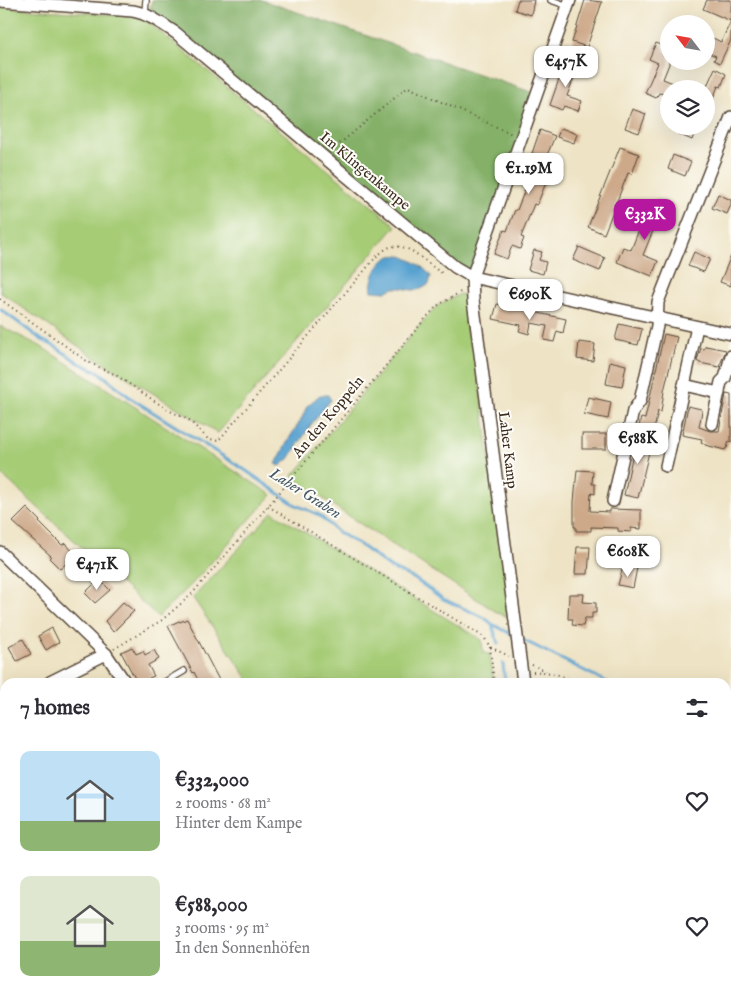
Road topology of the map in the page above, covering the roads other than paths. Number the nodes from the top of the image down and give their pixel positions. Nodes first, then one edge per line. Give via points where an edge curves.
1 (146, 0) edge
2 (551, 0) edge
3 (0, 1) edge
4 (569, 3) edge
5 (145, 14) junction
6 (731, 117) edge
7 (472, 277) junction
8 (657, 318) junction
9 (697, 327) junction
10 (731, 334) edge
11 (731, 356) edge
12 (684, 385) junction
13 (719, 393) junction
14 (712, 424) dead end
15 (666, 466) dead end
16 (613, 501) dead end
17 (0, 552) edge
18 (106, 654) junction
19 (184, 671) dead end
20 (58, 678) edge
21 (122, 678) edge
22 (172, 678) edge
23 (523, 678) edge

1 - 5 lane
2 - 4 lane
3 - 5 street, Im Klingenkampe
4 - 7 street
5 - 7 street, Im Klingenkampe via 176,33 455,267
6 - 8 street via 658,302
7 - 8 street, Im Klingenkampe
7 - 23 street, Laher Kamp
8 - 9 street, Im Klingenkampe
8 - 16 street via 640,401 633,411
9 - 10 street, Im Klingenkampe
9 - 12 street
11 - 13 street
12 - 13 street
12 - 15 street
13 - 14 street
17 - 18 street
18 - 20 street
18 - 21 street
19 - 22 lane

